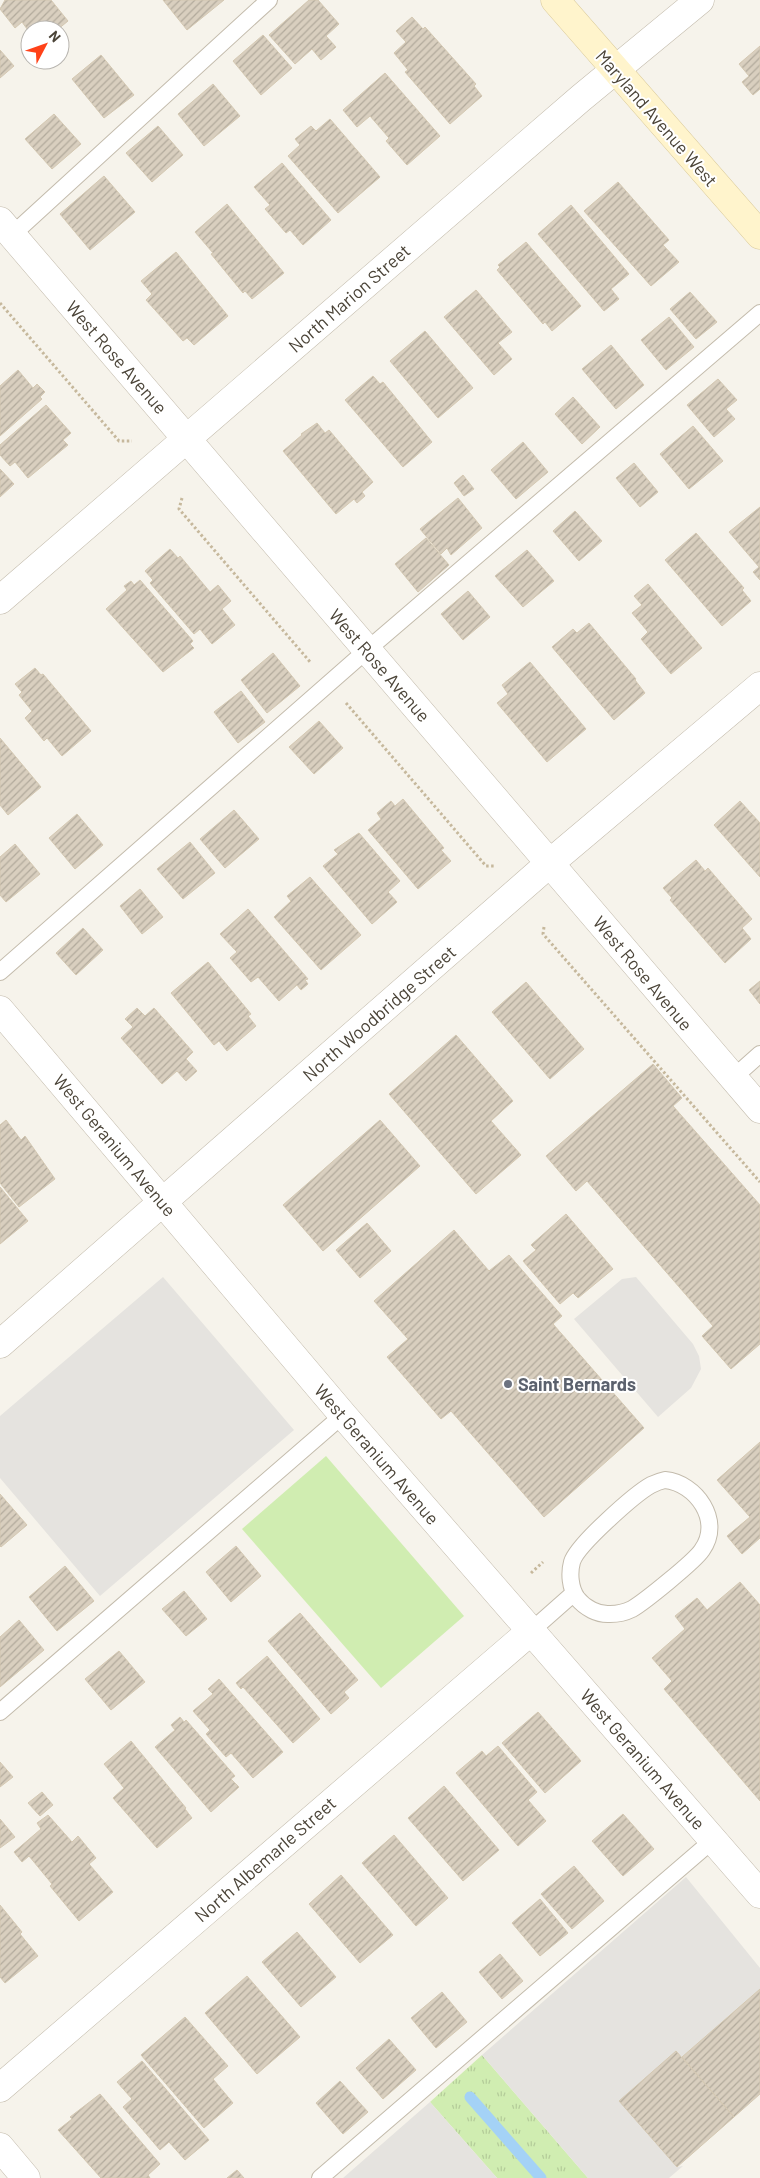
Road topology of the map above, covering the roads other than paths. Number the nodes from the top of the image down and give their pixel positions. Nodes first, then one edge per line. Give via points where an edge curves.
1 (269, 0) edge
2 (555, 0) edge
3 (700, 0) edge
4 (615, 70) junction
5 (6, 228) edge
6 (760, 235) edge
7 (760, 313) edge
8 (186, 438) junction
9 (0, 600) edge
10 (367, 650) junction
11 (760, 686) edge
12 (550, 863) junction
13 (0, 972) edge
14 (0, 1010) edge
15 (760, 1054) edge
16 (733, 1078) junction
17 (760, 1109) edge
18 (163, 1202) junction
19 (0, 1344) edge
20 (342, 1415) junction
21 (574, 1593) junction
22 (531, 1631) junction
23 (0, 1712) edge
24 (713, 1840) junction
25 (760, 1894) edge
26 (0, 2088) edge
27 (0, 2147) edge
28 (26, 2178) edge
29 (320, 2178) edge

1 - 5 lane
2 - 4 main road, Maryland Avenue West
3 - 4 street, North Marion Street
4 - 6 main road, Maryland Avenue West
4 - 8 street, North Marion Street
5 - 8 street, West Rose Avenue
7 - 10 lane
8 - 9 street, North Marion Street
8 - 10 street, West Rose Avenue
10 - 12 street, West Rose Avenue
10 - 13 lane
11 - 12 street, North Woodbridge Street
12 - 16 street, West Rose Avenue
12 - 18 street, North Woodbridge Street
14 - 18 street, West Geranium Avenue
15 - 16 lane
16 - 17 street, West Rose Avenue
18 - 19 street, North Woodbridge Street
18 - 20 street, West Geranium Avenue
20 - 22 street, West Geranium Avenue
20 - 23 lane
21 - 21 lane via 584,1605 602,1614 623,1613 637,1606 703,1550 708,1516 700,1500 688,1487 673,1481 651,1485 579,1548 571,1570
21 - 22 lane
22 - 24 street, West Geranium Avenue
22 - 26 street, North Albemarle Street
24 - 25 street, West Geranium Avenue
24 - 29 lane
27 - 28 street

